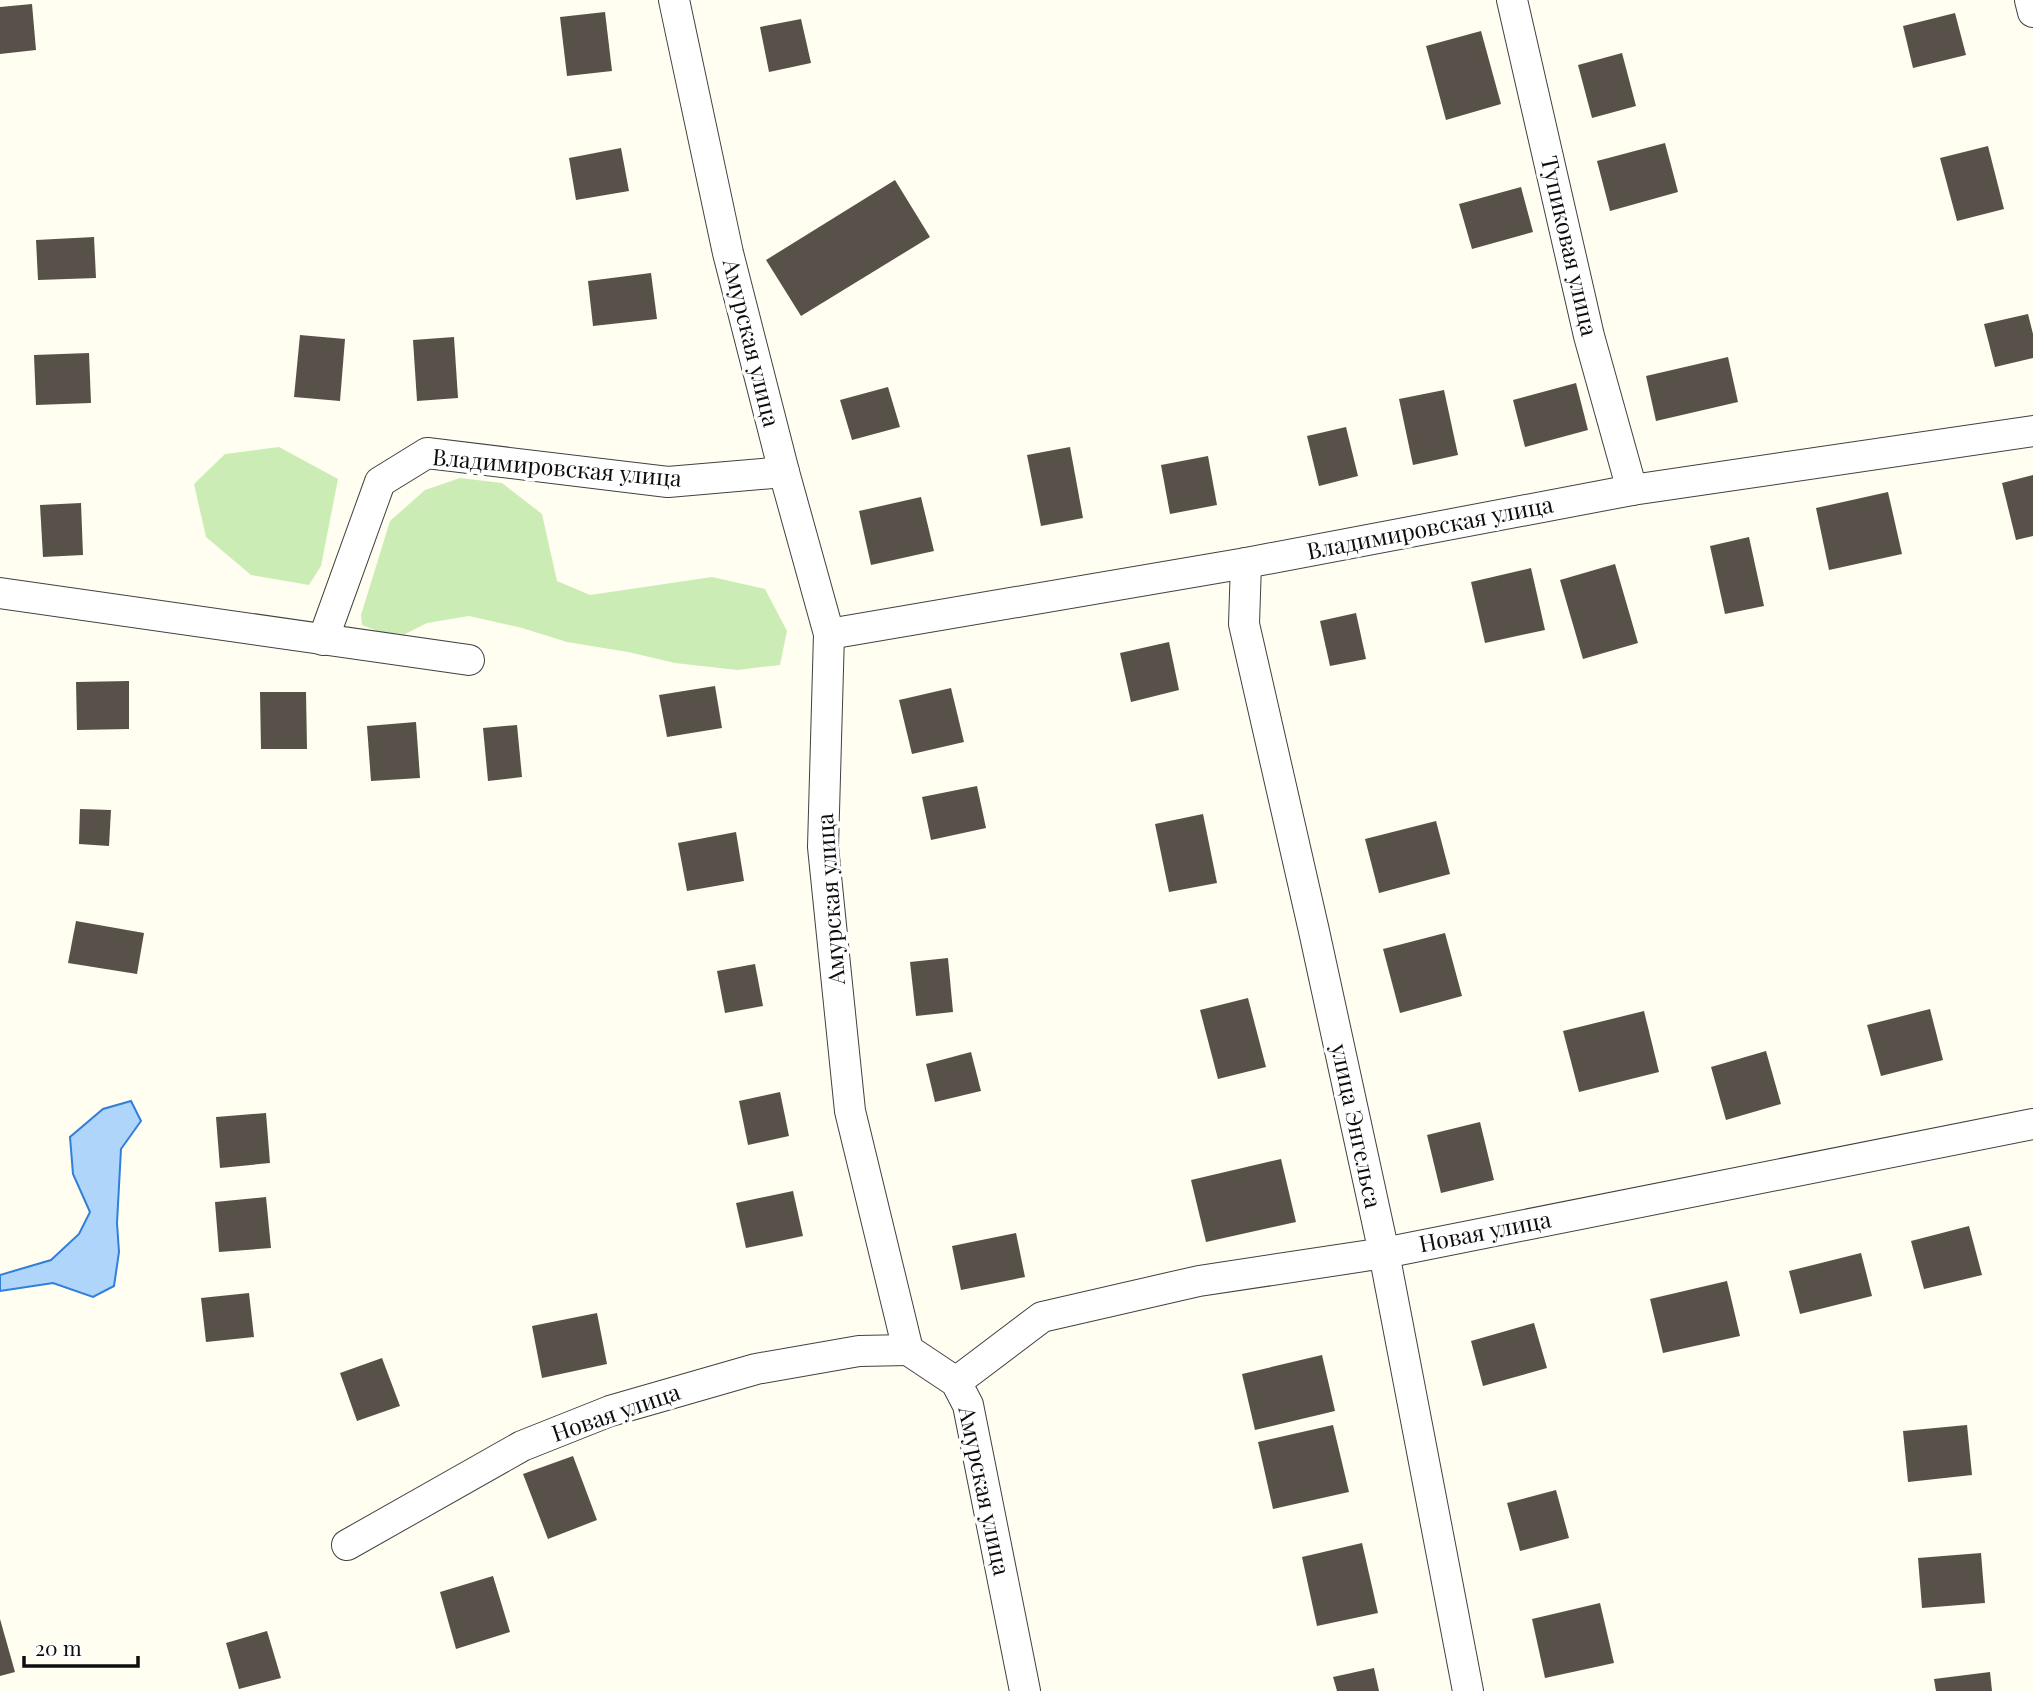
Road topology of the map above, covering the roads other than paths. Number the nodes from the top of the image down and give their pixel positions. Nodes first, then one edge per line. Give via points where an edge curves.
1 (674, 0) edge
2 (1512, 0) edge
3 (2030, 0) edge
4 (2033, 12) edge
5 (2033, 431) edge
6 (784, 472) junction
7 (1632, 490) junction
8 (1246, 563) junction
9 (0, 593) edge
10 (829, 634) junction
11 (323, 640) junction
12 (469, 660) dead end
13 (2033, 1124) edge
14 (1384, 1253) junction
15 (908, 1350) junction
16 (956, 1382) junction
17 (348, 1545) dead end
18 (1026, 1691) edge
19 (1468, 1691) edge

1 - 6 street, Амурская улица via 728,253
2 - 7 street, Тупиковая улица via 1589,335
3 - 4 street
5 - 7 street, Владимировская улица
6 - 10 street, Амурская улица
6 - 11 street, Владимировская улица via 668,482 427,453 380,482
7 - 8 street, Владимировская улица
8 - 10 street, Владимировская улица
8 - 14 street, улица Энгельса via 1244,624
9 - 11 street
10 - 15 street, Амурская улица via 823,847 850,1111
11 - 12 street
13 - 14 street, Новая улица
14 - 16 street, Новая улица via 1199,1281 1042,1317
14 - 19 street, улица Энгельса
15 - 16 street, Амурская улица
15 - 17 street, Новая улица via 859,1351 756,1370 610,1411 522,1446
16 - 18 street, Амурская улица via 968,1405

